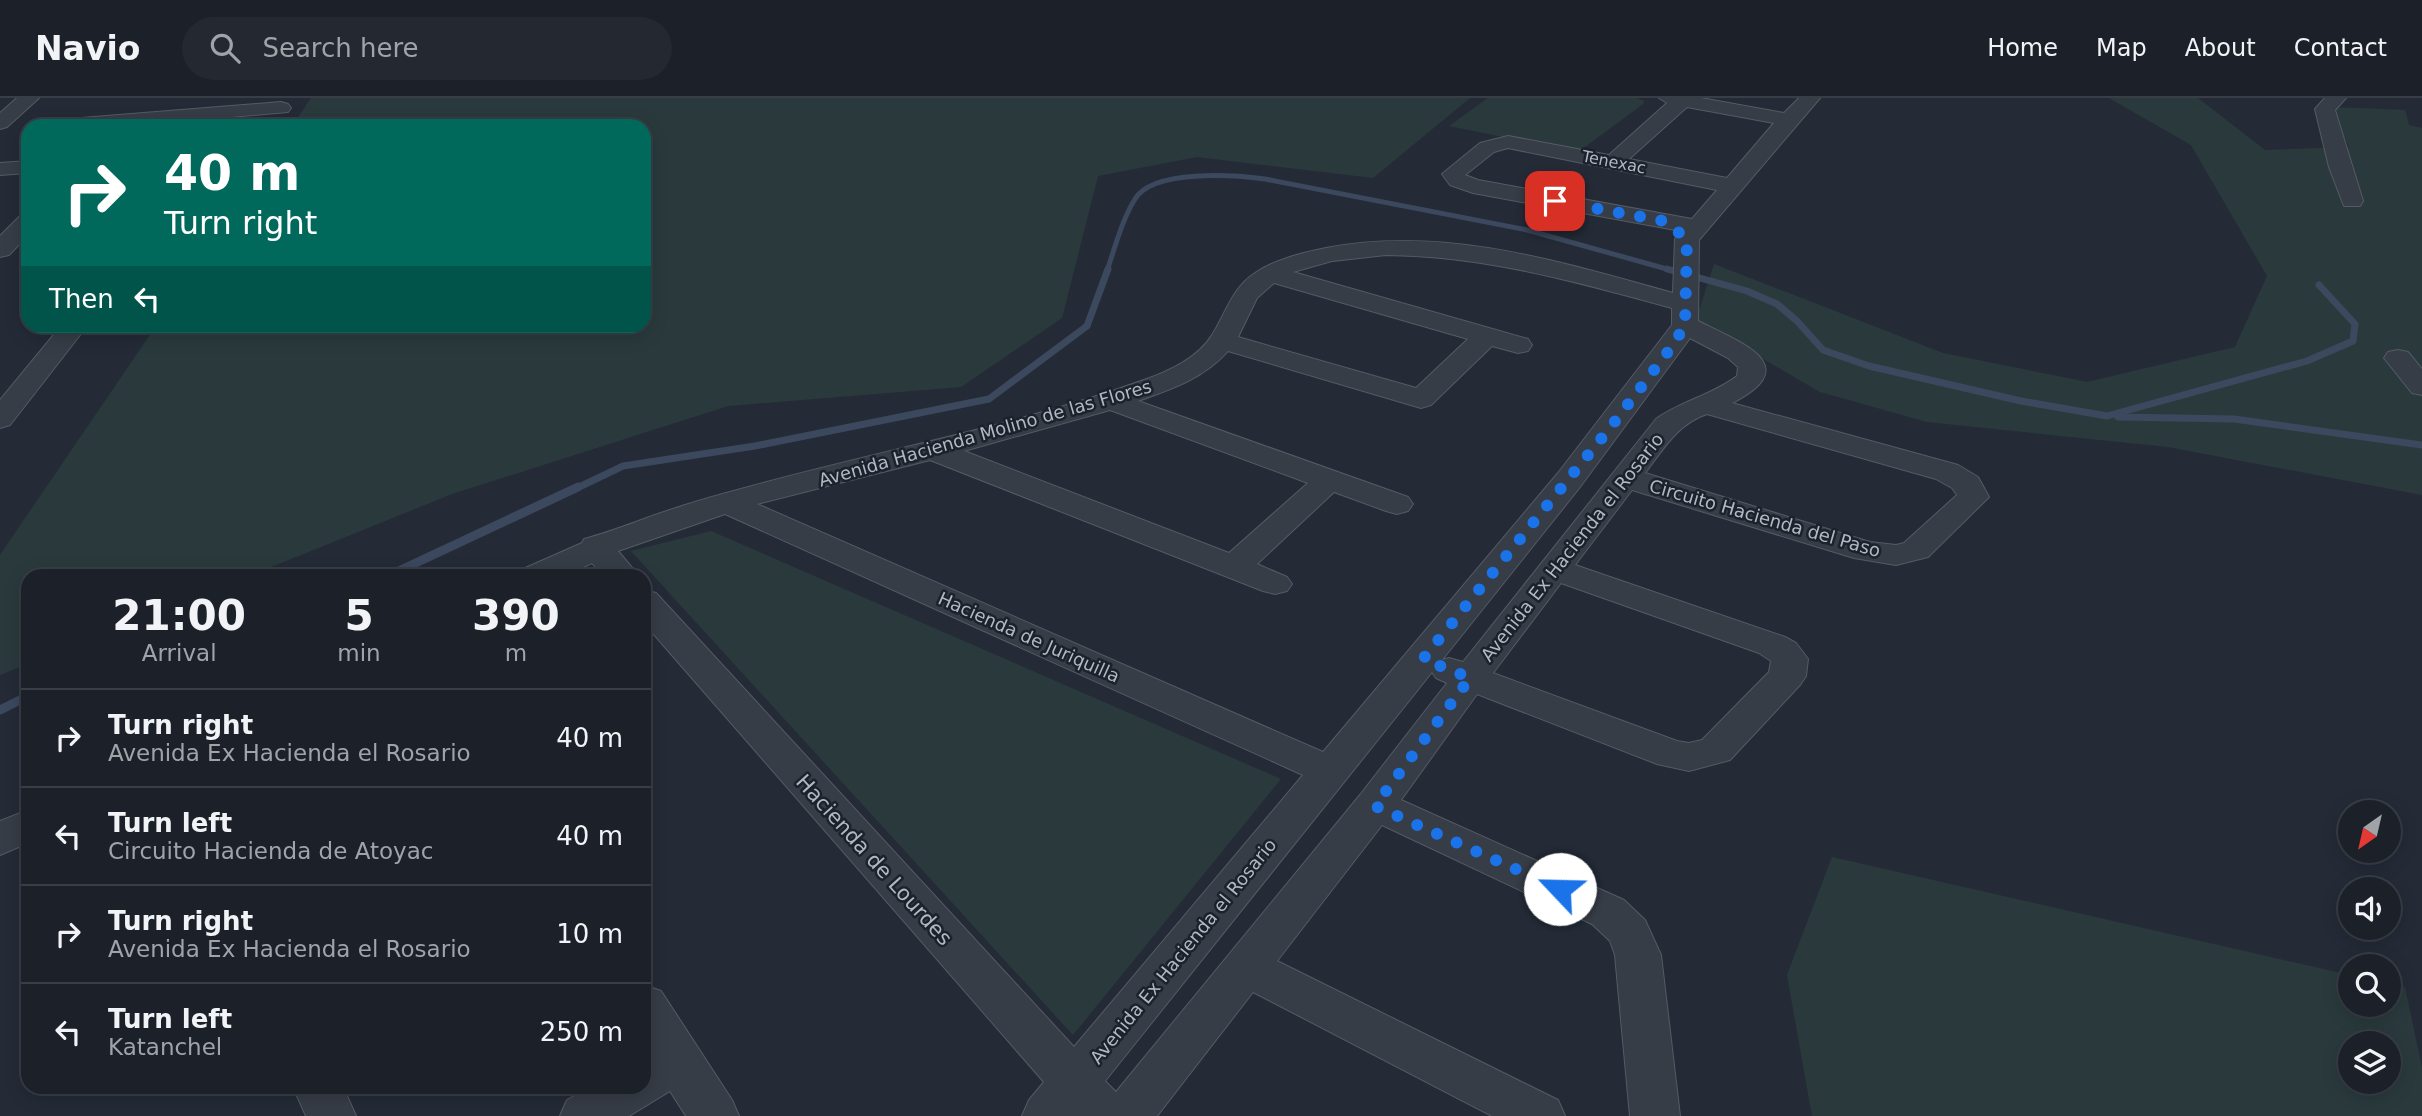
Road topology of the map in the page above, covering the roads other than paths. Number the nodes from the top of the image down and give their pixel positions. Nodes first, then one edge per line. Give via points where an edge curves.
1 (29, 98) edge
2 (142, 98) edge
3 (1656, 98) edge
4 (1810, 98) edge
5 (2336, 98) edge
6 (1676, 99) edge
7 (252, 104) edge
8 (281, 108) dead end
9 (124, 119) edge
10 (137, 119) edge
11 (1788, 120) junction
12 (0, 123) edge
13 (21, 128) edge
14 (0, 130) edge
15 (1589, 157) junction
16 (1614, 162) junction
17 (21, 168) edge
18 (0, 169) edge
19 (1699, 179) junction
20 (1731, 186) junction
21 (2352, 201) dead end
22 (21, 216) edge
23 (1664, 221) junction
24 (1690, 238) junction
25 (0, 250) edge
26 (1271, 274) junction
27 (1685, 306) junction
28 (68, 333) edge
29 (1487, 336) junction
30 (1223, 341) junction
31 (1518, 345) dead end
32 (2398, 358) dead end
33 (2422, 387) edge
34 (1112, 401) junction
35 (1706, 405) junction
36 (4, 410) edge
37 (935, 451) junction
38 (1624, 477) junction
39 (1329, 480) junction
40 (728, 503) junction
41 (1397, 503) dead end
42 (596, 546) junction
43 (1234, 567) junction
44 (550, 569) edge
45 (616, 569) edge
46 (1553, 569) junction
47 (1275, 584) dead end
48 (651, 609) edge
49 (1423, 659) junction
50 (1470, 678) junction
51 (1330, 771) junction
52 (1375, 806) junction
53 (21, 828) edge
54 (0, 839) edge
55 (1246, 967) junction
56 (651, 1032) edge
57 (661, 1071) edge
58 (1074, 1083) junction
59 (321, 1094) edge
60 (623, 1094) edge
61 (331, 1116) edge
62 (585, 1116) edge
63 (714, 1116) edge
64 (1047, 1116) edge
65 (1105, 1116) edge
66 (1127, 1116) edge
67 (1540, 1116) edge
68 (1655, 1116) edge

1 - 12 street
2 - 9 street
3 - 15 street
4 - 11 street
5 - 21 street via 2325,109 2328,130
6 - 11 street
6 - 16 street
7 - 8 street
7 - 10 street
11 - 20 street
13 - 14 street
15 - 16 street, Tenexac
15 - 23 street, Tenexac via 1496,143 1455,170 1453,177 1473,186
16 - 19 street, Tenexac
17 - 18 street
19 - 20 street, Tenexac
19 - 23 street
20 - 24 street
22 - 25 street
23 - 24 street
24 - 27 street
26 - 27 street, Avenida Hacienda Molino de las Flores via 1344,252 1438,248 1565,271
26 - 29 street
26 - 30 street, Avenida Hacienda Molino de las Flores via 1248,292
27 - 35 street, Avenida Ex Hacienda el Rosario via 1752,366 1749,381
27 - 49 street, Avenida Ex Hacienda el Rosario via 1619,416
28 - 36 street
29 - 30 street via 1432,403
29 - 31 street
30 - 34 street, Avenida Hacienda Molino de las Flores via 1187,371
32 - 33 street
34 - 37 street, Avenida Hacienda Molino de las Flores
34 - 39 street
35 - 38 street, Avenida Ex Hacienda el Rosario via 1673,418
35 - 38 street, Circuito Hacienda del Paso via 1947,472 1972,488 1973,497 1916,550 1896,555 1866,551
37 - 40 street, Avenida Hacienda Molino de las Flores
37 - 43 street
38 - 46 street, Avenida Ex Hacienda el Rosario
39 - 41 street
39 - 43 street
40 - 42 street, Avenida Hacienda Molino de las Flores
40 - 51 street, Hacienda de Juriquilla
42 - 44 street, Avenida Hacienda Molino de las Flores
42 - 45 street
43 - 47 street
46 - 50 street, Avenida Ex Hacienda el Rosario
46 - 50 street via 1783,650 1790,659 1787,676 1716,750 1689,757 1650,748
48 - 58 street, Hacienda de Lourdes
49 - 50 street
49 - 51 street, Avenida Ex Hacienda el Rosario
50 - 52 street, Avenida Ex Hacienda el Rosario
51 - 58 street, Avenida Ex Hacienda el Rosario
52 - 55 street, Avenida Ex Hacienda el Rosario
52 - 68 street via 1583,899 1621,923 1638,955
53 - 54 street
55 - 66 street, Avenida Ex Hacienda el Rosario
55 - 67 street
56 - 57 street
57 - 63 street
58 - 64 street, Avenida Ex Hacienda el Rosario
58 - 65 street, Hacienda de Lourdes
59 - 61 street
60 - 62 street

